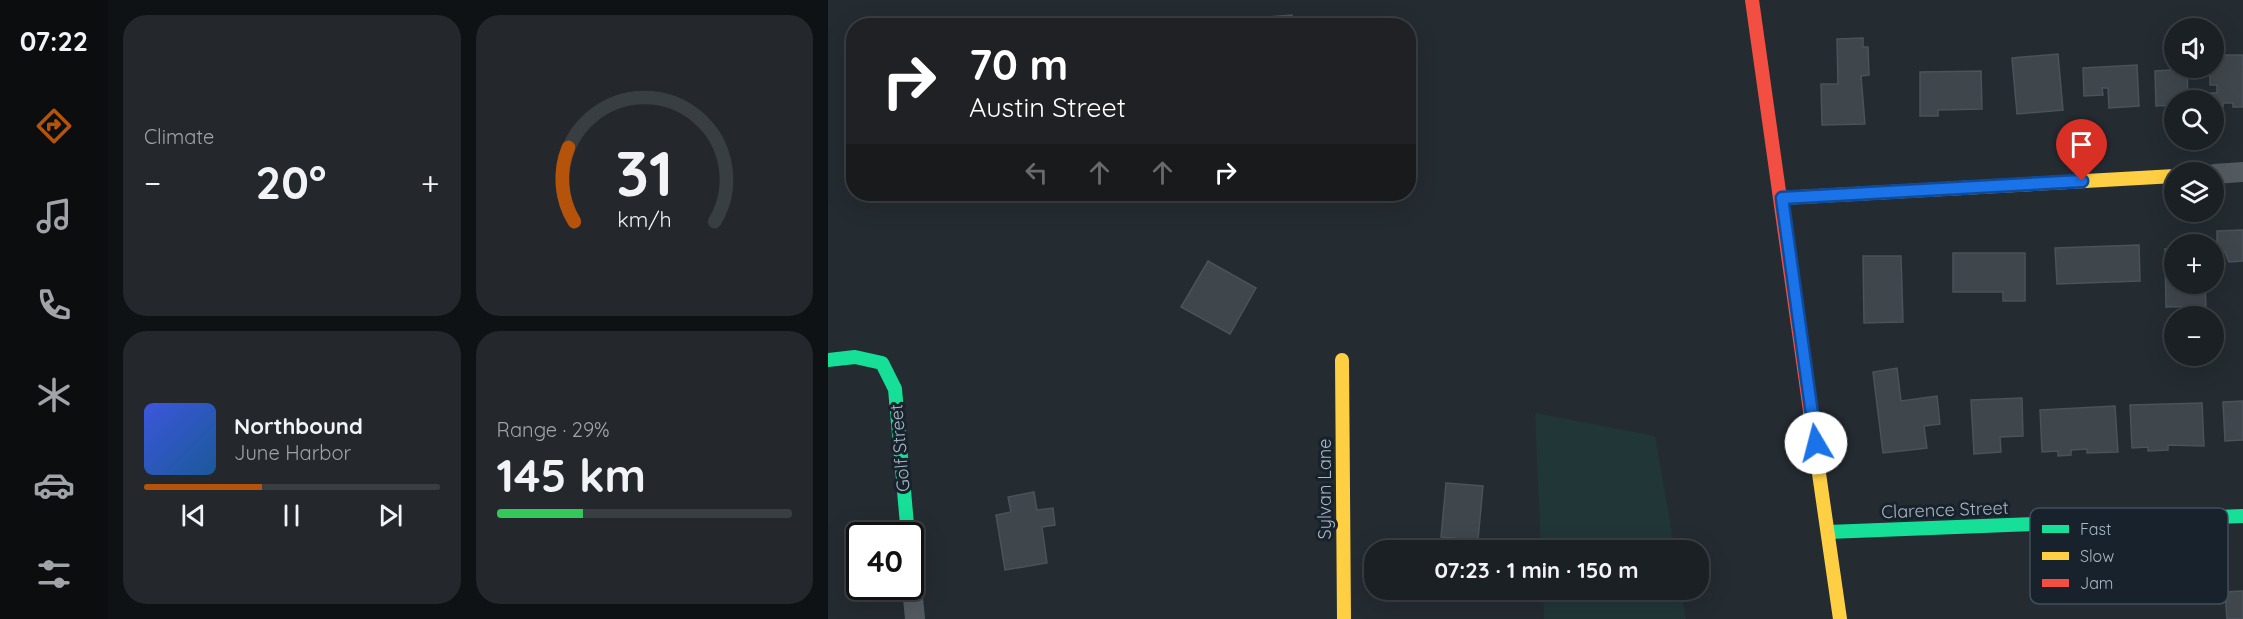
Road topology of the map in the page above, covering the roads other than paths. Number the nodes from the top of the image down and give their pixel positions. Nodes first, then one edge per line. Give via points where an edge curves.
1 (1752, 0) edge
2 (2243, 172) edge
3 (2224, 173) edge
4 (2164, 177) edge
5 (1782, 198) junction
6 (828, 360) edge
7 (1342, 360) dead end
8 (2243, 516) edge
9 (2228, 517) edge
10 (907, 522) edge
11 (2030, 524) edge
12 (1828, 532) junction
13 (913, 600) edge
14 (915, 619) edge
15 (1344, 619) edge
16 (1840, 619) edge

1 - 5 street
2 - 3 street
4 - 5 street
5 - 12 street
6 - 10 street, Golf Street via 855,357 882,363 895,389
7 - 15 street, Sylvan Lane
8 - 9 street, Clarence Street
11 - 12 street, Clarence Street
12 - 16 street
13 - 14 street

